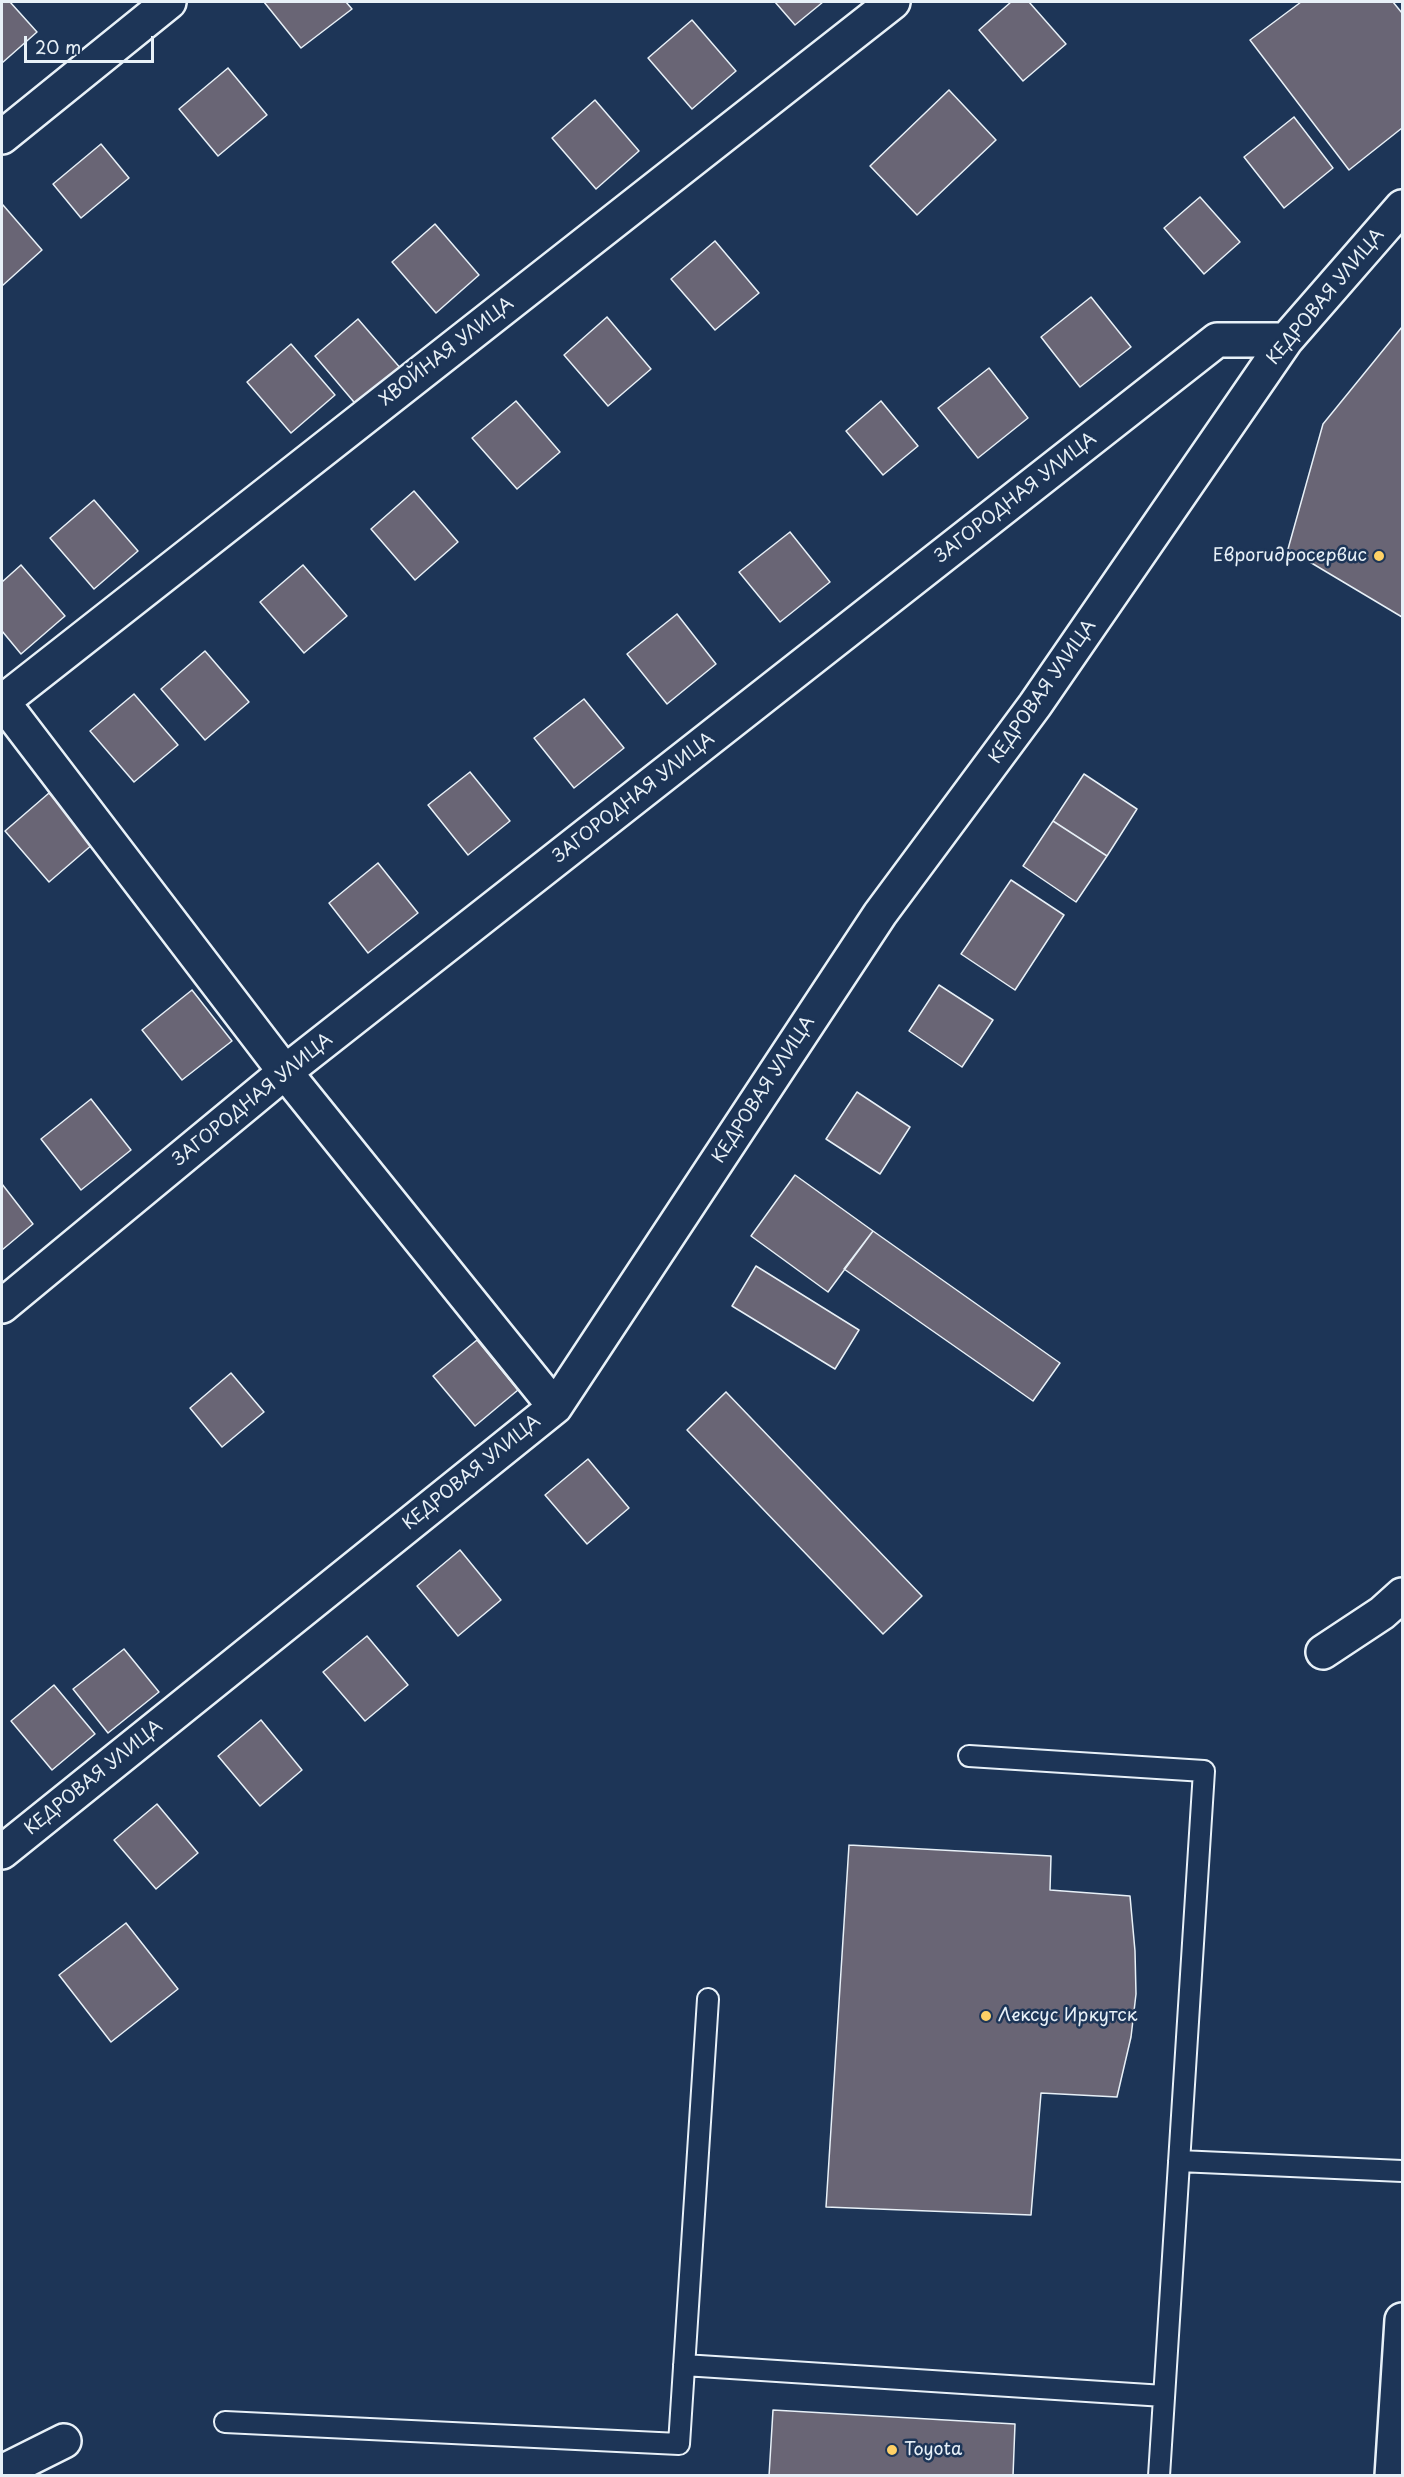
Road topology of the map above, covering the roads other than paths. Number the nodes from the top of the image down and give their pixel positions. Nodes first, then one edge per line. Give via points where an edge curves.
1 (169, 2) edge
2 (893, 2) edge
3 (2, 137) edge
4 (1402, 207) edge
5 (1286, 340) junction
6 (2, 702) edge
7 (285, 1072) junction
8 (2, 1306) edge
9 (555, 1407) junction
10 (1402, 1595) edge
11 (1323, 1652) dead end
12 (969, 1756) dead end
13 (2, 1852) edge
14 (708, 1999) dead end
15 (1179, 2161) junction
16 (1402, 2171) edge
17 (1402, 2320) edge
18 (684, 2365) junction
19 (1164, 2396) junction
20 (225, 2422) dead end
21 (64, 2441) dead end
22 (2, 2472) edge
23 (1159, 2475) edge
24 (1392, 2475) edge

1 - 3 street
2 - 6 street, ХВОЙНАЯ УЛИЦА
4 - 5 street, КЕДРОВАЯ УЛИЦА
5 - 7 street, ЗАГОРОДНАЯ УЛИЦА via 1217,340
5 - 9 street, КЕДРОВАЯ УЛИЦА via 1035,705 880,914
6 - 7 street
7 - 8 street, ЗАГОРОДНАЯ УЛИЦА
7 - 9 street
9 - 13 street, КЕДРОВАЯ УЛИЦА
10 - 11 street
12 - 15 lane via 1204,1771
14 - 18 lane
15 - 16 lane
15 - 19 lane
17 - 24 street
18 - 19 lane
18 - 20 lane via 679,2444
19 - 23 lane
21 - 22 street

